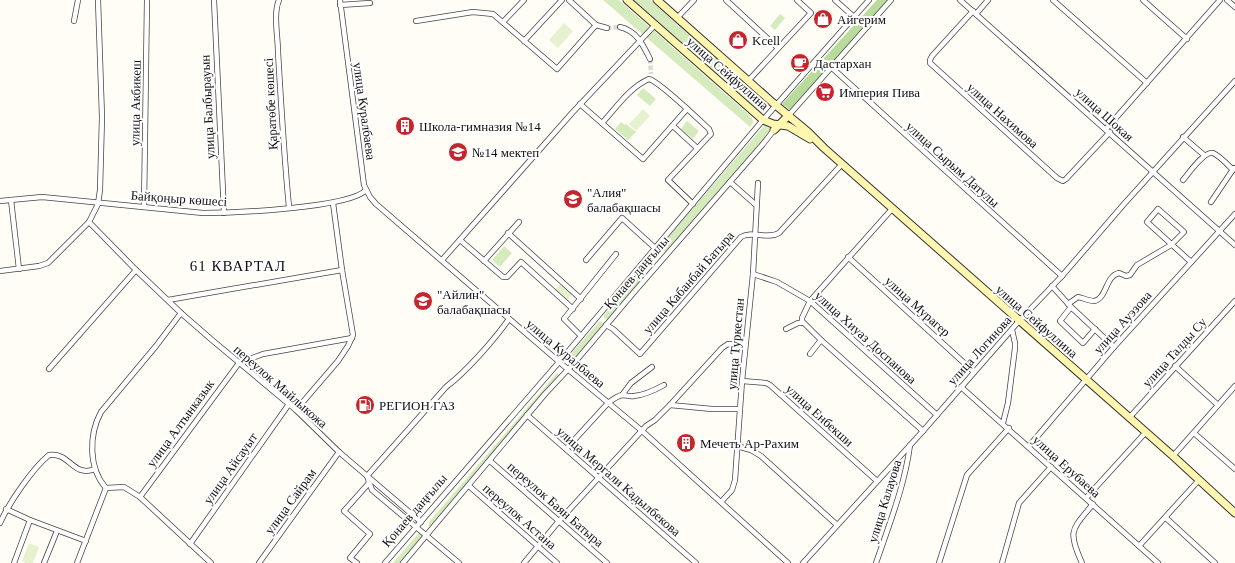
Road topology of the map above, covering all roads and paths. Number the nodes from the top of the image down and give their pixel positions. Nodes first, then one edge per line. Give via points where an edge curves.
1 (78, 0) edge
2 (98, 0) edge
3 (148, 0) edge
4 (214, 0) edge
5 (279, 0) edge
6 (524, 0) edge
7 (562, 0) edge
8 (569, 0) edge
9 (627, 0) edge
10 (656, 0) edge
11 (694, 0) edge
12 (797, 0) edge
13 (835, 0) edge
14 (869, 0) edge
15 (891, 0) edge
16 (960, 0) edge
17 (988, 0) edge
18 (1053, 0) edge
19 (1143, 0) edge
20 (1220, 0) edge
21 (1227, 0) edge
22 (728, 1) edge
23 (340, 2) edge
24 (370, 3) dead end
25 (1235, 7) edge
26 (975, 13) junction
27 (854, 17) junction
28 (676, 18) junction
29 (416, 20) dead end
30 (74, 21) dead end
31 (503, 22) junction
32 (596, 25) junction
33 (655, 25) junction
34 (620, 27) tunnel mouth
35 (607, 28) tunnel mouth
36 (1187, 39) junction
37 (641, 40) junction
38 (524, 41) junction
39 (778, 48) junction
40 (650, 59) tunnel mouth
41 (831, 67) junction
42 (651, 74) tunnel mouth
43 (649, 79) junction
44 (748, 81) junction
45 (1235, 81) edge
46 (1147, 83) junction
47 (580, 104) junction
48 (776, 105) junction
49 (688, 109) junction
50 (789, 115) junction
51 (763, 120) junction
52 (602, 123) junction
53 (673, 126) junction
54 (776, 127) junction
55 (1106, 129) junction
56 (1110, 132) junction
57 (1183, 138) junction
58 (697, 148) junction
59 (824, 148) junction
60 (1204, 155) junction
61 (842, 164) junction
62 (1234, 168) edge
63 (1153, 172) junction
64 (1183, 180) dead end
65 (730, 182) junction
66 (758, 183) dead end
67 (366, 190) junction
68 (11, 200) junction
69 (0, 201) edge
70 (1211, 202) dead end
71 (333, 203) junction
72 (98, 204) junction
73 (693, 204) junction
74 (756, 205) junction
75 (144, 207) junction
76 (289, 207) junction
77 (892, 209) junction
78 (224, 213) junction
79 (1235, 214) edge
80 (89, 222) junction
81 (519, 222) dead end
82 (1220, 231) junction
83 (508, 233) junction
84 (755, 235) junction
85 (460, 240) junction
86 (1171, 244) junction
87 (1235, 245) edge
88 (655, 248) junction
89 (616, 254) dead end
90 (848, 257) junction
91 (442, 260) junction
92 (586, 260) dead end
93 (484, 261) junction
94 (1191, 262) junction
95 (19, 269) junction
96 (136, 270) junction
97 (342, 270) junction
98 (0, 271) edge
99 (753, 274) junction
100 (1062, 276) junction
101 (1052, 286) junction
102 (581, 299) junction
103 (168, 300) junction
104 (810, 301) junction
105 (1235, 301) edge
106 (1070, 305) junction
107 (573, 309) junction
108 (181, 313) junction
109 (509, 319) junction
110 (1019, 321) junction
111 (802, 323) junction
112 (606, 325) junction
113 (786, 329) dead end
114 (1095, 329) junction
115 (1012, 330) junction
116 (581, 336) junction
117 (352, 338) junction
118 (821, 340) junction
119 (745, 345) junction
120 (1114, 347) junction
121 (810, 354) dead end
122 (558, 362) junction
123 (239, 363) junction
124 (1175, 366) junction
125 (652, 367) dead end
126 (49, 369) dead end
127 (568, 370) junction
128 (974, 372) junction
129 (1086, 379) junction
130 (742, 382) junction
131 (664, 385) dead end
132 (1235, 386) edge
133 (961, 387) junction
134 (1231, 391) junction
135 (622, 395) junction
136 (1235, 395) edge
137 (608, 403) junction
138 (288, 404) junction
139 (670, 405) junction
140 (1218, 405) junction
141 (740, 409) junction
142 (296, 410) junction
143 (527, 415) junction
144 (937, 415) junction
145 (1130, 418) junction
146 (1003, 423) junction
147 (1009, 428) junction
148 (641, 430) junction
149 (923, 431) junction
150 (1146, 432) junction
151 (1194, 433) junction
152 (910, 445) junction
153 (737, 446) junction
154 (1029, 446) junction
155 (566, 449) junction
156 (339, 452) junction
157 (1173, 456) junction
158 (490, 461) junction
159 (1051, 467) junction
160 (95, 469) junction
161 (1235, 469) edge
162 (367, 476) junction
163 (599, 477) junction
164 (1199, 480) junction
165 (877, 481) junction
166 (369, 483) junction
167 (469, 486) junction
168 (106, 488) junction
169 (140, 497) junction
170 (1086, 498) junction
171 (721, 502) junction
172 (1093, 504) junction
173 (6, 509) junction
174 (1235, 513) edge
175 (1166, 518) junction
176 (30, 520) junction
177 (559, 521) junction
178 (421, 522) junction
179 (0, 523) edge
180 (837, 525) junction
181 (416, 527) junction
182 (58, 531) junction
183 (427, 536) junction
184 (86, 541) junction
185 (190, 544) junction
186 (538, 546) junction
187 (1139, 546) junction
188 (14, 563) edge
189 (44, 563) edge
190 (77, 563) edge
191 (211, 563) edge
192 (259, 563) edge
193 (356, 563) edge
194 (385, 563) edge
195 (403, 563) edge
196 (459, 563) edge
197 (524, 563) edge
198 (557, 563) edge
199 (607, 563) edge
200 (696, 563) edge
201 (788, 563) edge
202 (803, 563) edge
203 (876, 563) edge
204 (939, 563) edge
205 (1002, 563) edge
206 (1082, 563) edge
207 (1158, 563) edge
208 (1214, 563) edge

1 - 30 street
2 - 72 street via 102,117
3 - 75 street, улица Акбикеш
4 - 78 street, улица Балбырауын
5 - 76 street, Қаратөбе көшесі via 276,16
6 - 31 street
7 - 38 street
8 - 32 street
9 - 33 main road, улица Сейфуллина
10 - 28 main road, улица Сейфуллина
11 - 28 street
12 - 39 street via 811,13
13 - 27 street
14 - 27 street, Қонаев даңғылы
15 - 41 street, Қонаев даңғылы
16 - 26 street, улица Шокая
17 - 26 street
18 - 46 street
19 - 36 street
20 - 36 street
21 - 25 street
22 - 39 street
23 - 24 street
23 - 67 street, улица Куралбаева
26 - 55 street, улица Шокая
26 - 56 street, улица Нахимова via 930,58 930,63 1057,178 1063,181 1066,179
27 - 48 street, Қонаев даңғылы
28 - 44 main road, улица Сейфуллина
29 - 31 street via 473,12 493,14
31 - 38 street
32 - 35 street
32 - 38 street via 558,70
33 - 37 street
33 - 51 main road, улица Сейфуллина
34 - 37 street
36 - 46 street
37 - 40 street
37 - 47 street
39 - 44 street
41 - 50 street, Қонаев даңғылы
41 - 100 street, улица Сырым Датулы
42 - 43 street
43 - 49 street via 655,81
43 - 52 street via 630,93
44 - 48 main road, улица Сейфуллина
45 - 57 street, улица Логинова
46 - 55 street
47 - 52 street
47 - 85 street
48 - 50 main road, улица Сейфуллина
48 - 51 street, Қонаев даңғылы
49 - 53 street
49 - 58 street via 711,134
50 - 54 main road, Қонаев даңғылы
50 - 59 main road, улица Сейфуллина
51 - 54 main road, улица Сейфуллина
51 - 73 street, Қонаев даңғылы
52 - 53 street via 643,159
53 - 58 street
54 - 59 main road, улица Сейфуллина via 795,129
54 - 65 street, Қонаев даңғылы
55 - 56 street, улица Шокая
56 - 63 street, улица Шокая
57 - 60 street
57 - 63 street, улица Логинова
58 - 73 street via 668,180
59 - 61 main road, улица Сейфуллина
60 - 62 street via 1215,154
60 - 64 street
61 - 77 main road, улица Сейфуллина
61 - 84 street, улица Кабанбай Батыра via 783,230 773,236
62 - 70 street
63 - 82 street, улица Шокая
63 - 100 street, улица Логинова
65 - 74 street
65 - 112 street, Қонаев даңғылы
66 - 74 street, улица Туркестан
67 - 71 street, Байқоңыр көшесі via 355,198
67 - 91 street, улица Куралбаева via 376,204
68 - 69 street, Байқоңыр көшесі
68 - 72 street, Байқоңыр көшесі via 42,197
68 - 95 street
71 - 76 street, Байқоңыр көшесі
71 - 97 street
72 - 75 street, Байқоңыр көшесі
72 - 80 street
73 - 88 street, Қонаев даңғылы
74 - 84 street, улица Туркестан
75 - 78 street, Байқоңыр көшесі
76 - 78 street, Байқоңыр көшесі
77 - 90 street
77 - 110 main road, улица Сейфуллина
79 - 82 street, улица Ауэзова
80 - 95 street via 48,263
80 - 96 street, переулок Майлыкожа
81 - 83 street
82 - 87 street, улица Шокая
82 - 94 street, улица Ауэзова
83 - 93 street
83 - 102 street
84 - 99 street, улица Туркестан
84 - 112 street, улица Кабанбай Батыра via 741,237 640,354
85 - 91 street
85 - 93 street
86 - 86 street via 1146,222 1158,209 1184,232
86 - 94 street
86 - 106 street via 1137,265 1129,276 1119,273 1113,276 1098,299 1093,301 1078,298
88 - 92 street via 622,218
88 - 116 street, Қонаев даңғылы
89 - 102 street
90 - 104 street
90 - 128 street, улица Мурагер
91 - 109 street, улица Куралбаева
93 - 107 street via 505,278 521,262
94 - 120 street, улица Ауэзова
95 - 98 street
96 - 103 street, переулок Майлыкожа
96 - 126 street
97 - 103 street
97 - 117 street
99 - 104 street, улица Хиуаз Доспанова via 777,282
99 - 119 street, улица Туркестан
100 - 101 street, улица Логинова
101 - 106 street
101 - 110 street, улица Логинова
102 - 107 street
103 - 108 street, переулок Майлыкожа
104 - 111 street
104 - 144 street, улица Хиуаз Доспанова
105 - 124 street, улица Талды Су
106 - 114 street
106 - 114 street via 1060,321 1083,343
107 - 116 street via 564,319
108 - 123 street, переулок Майлыкожа
108 - 160 street via 97,420 92,442
109 - 122 street, улица Куралбаева
109 - 162 street
110 - 115 street, улица Логинова
110 - 129 main road, улица Сейфуллина
111 - 113 street
111 - 118 street
112 - 127 street, Қонаев даңғылы
114 - 120 street
115 - 128 street, улица Логинова
115 - 146 street via 1015,348
116 - 122 street, Қонаев даңғылы
117 - 123 street via 263,354
117 - 142 street via 338,361
118 - 121 street
118 - 149 street
119 - 130 street, улица Туркестан
119 - 139 street via 725,345
120 - 129 street, улица Ауэзова
122 - 127 street, улица Куралбаева
122 - 178 street, Қонаев даңғылы
123 - 138 street, переулок Майлыкожа
123 - 169 street, улица Алтынказык
124 - 140 street
124 - 145 street, улица Талды Су
125 - 135 street via 631,383
127 - 137 street, улица Куралбаева
127 - 143 street, Қонаев даңғылы
128 - 133 street, улица Логинова
129 - 145 main road, улица Сейфуллина
129 - 154 street, улица Ауэзова
130 - 141 street, улица Туркестан
130 - 165 street, улица Енбекши via 770,385
131 - 135 street via 642,395
132 - 134 street
133 - 144 street, улица Логинова
133 - 146 street, улица Ерубаева
134 - 136 street
134 - 140 street
135 - 137 street
137 - 148 street, улица Куралбаева
137 - 155 street
138 - 142 street, переулок Майлыкожа
138 - 185 street, улица Айсауыт
139 - 141 street
139 - 148 street
140 - 151 street
141 - 153 street, улица Туркестан
142 - 156 street, переулок Майлыкожа
143 - 155 street, улица Мергали Кадылбекова
143 - 158 street, Қонаев даңғылы
144 - 149 street, улица Логинова
145 - 150 main road, улица Сейфуллина
146 - 147 street, улица Ерубаева
147 - 154 street, улица Ерубаева
147 - 204 street via 967,475
148 - 163 street
148 - 171 street, улица Куралбаева
149 - 152 street, улица Логинова
150 - 157 main road, улица Сейфуллина
150 - 170 street
151 - 157 street
151 - 161 street
152 - 165 street, улица Логинова
152 - 203 street, улица Калауова via 892,517
153 - 171 street, улица Туркестан via 734,486
153 - 180 street via 761,456
154 - 159 street, улица Ерубаева
155 - 163 street, улица Мергали Кадылбекова
156 - 162 street, переулок Майлыкожа
156 - 192 street, улица Сайрам
157 - 164 main road, улица Сейфуллина
158 - 167 street, Қонаев даңғылы
158 - 177 street, переулок Баян Батыра
159 - 170 street, улица Ерубаева
159 - 205 street via 1020,504
160 - 168 street
160 - 173 street via 80,471 62,457 49,456
162 - 166 street
162 - 178 street, переулок Майлыкожа
163 - 177 street
163 - 200 street, улица Мергали Кадылбекова
164 - 174 main road, улица Сейфуллина
164 - 175 street
165 - 180 street, улица Логинова
166 - 181 street via 372,490
166 - 193 street via 344,511 370,534 350,558
167 - 183 street, Қонаев даңғылы
167 - 186 street, переулок Астана
168 - 169 street via 124,487
168 - 184 street
169 - 185 street
170 - 172 street, улица Ерубаева
171 - 201 street, улица Куралбаева
172 - 187 street, улица Ерубаева
172 - 206 street via 1076,524 1073,533 1073,540
173 - 176 street
173 - 179 street
175 - 187 street
175 - 208 street
176 - 182 street
176 - 188 street
177 - 186 street
177 - 199 street, переулок Баян Батыра
178 - 181 street, Қонаев даңғылы
180 - 202 street, улица Логинова
181 - 183 street
181 - 194 street, Қонаев даңғылы
182 - 184 street
182 - 189 street
183 - 195 street, Қонаев даңғылы
183 - 196 street
184 - 190 street
185 - 191 street
186 - 197 street
186 - 198 street, переулок Астана
187 - 207 street, улица Ерубаева

